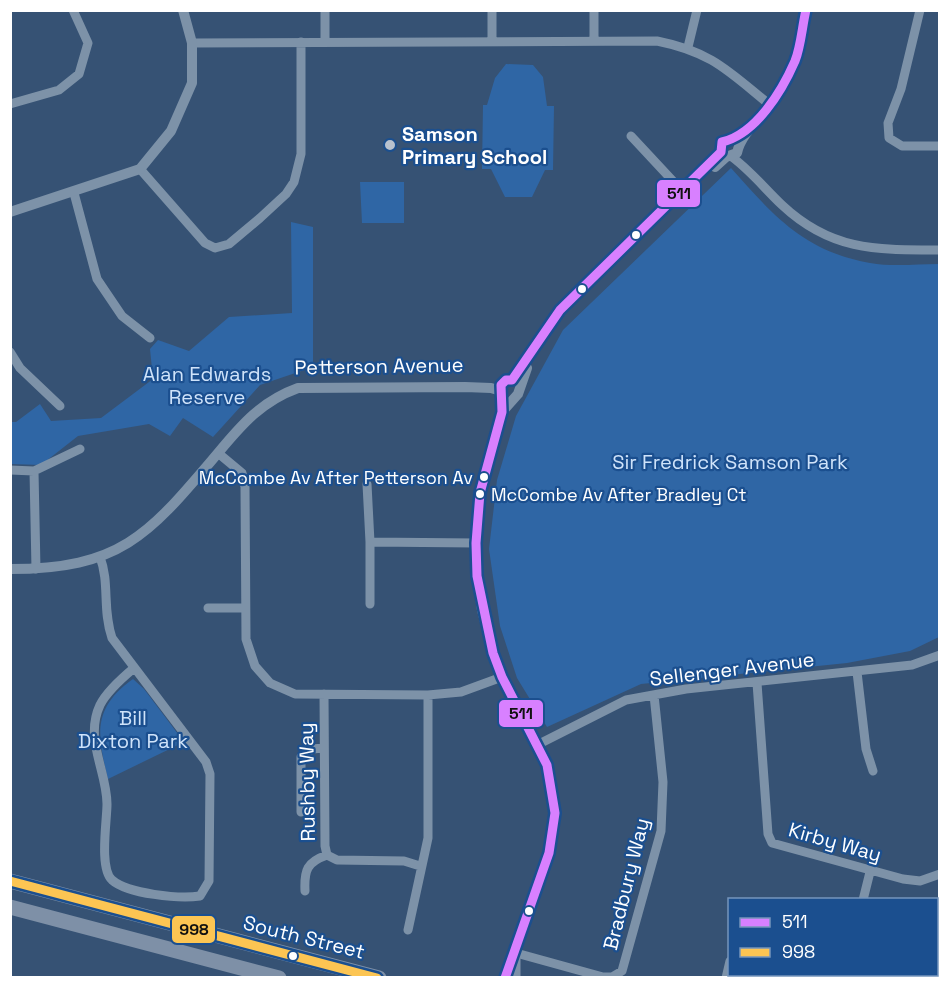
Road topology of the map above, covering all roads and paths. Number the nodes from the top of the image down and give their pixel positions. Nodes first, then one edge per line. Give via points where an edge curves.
1 (73, 10) edge
2 (183, 10) edge
3 (325, 10) edge
4 (492, 10) edge
5 (594, 10) edge
6 (697, 10) edge
7 (806, 10) edge
8 (920, 10) edge
9 (492, 40) junction
10 (594, 40) junction
11 (325, 41) junction
12 (301, 42) junction
13 (192, 43) junction
14 (688, 47) junction
15 (10, 104) edge
16 (771, 105) junction
17 (631, 136) dead end
18 (939, 146) edge
19 (731, 151) junction
20 (140, 170) junction
21 (682, 192) junction
22 (74, 193) junction
23 (10, 213) edge
24 (939, 250) edge
25 (150, 338) dead end
26 (10, 352) edge
27 (512, 382) junction
28 (505, 395) junction
29 (60, 406) dead end
30 (237, 430) junction
31 (80, 449) dead end
32 (218, 453) junction
33 (10, 471) edge
34 (34, 471) junction
35 (367, 484) dead end
36 (370, 542) junction
37 (476, 543) junction
38 (100, 557) junction
39 (10, 569) edge
40 (36, 569) junction
41 (370, 604) dead end
42 (208, 608) dead end
43 (245, 608) junction
44 (939, 655) edge
45 (134, 668) junction
46 (857, 672) junction
47 (502, 676) junction
48 (756, 683) junction
49 (324, 694) junction
50 (428, 695) junction
51 (654, 695) junction
52 (537, 745) junction
53 (324, 748) junction
54 (873, 771) dead end
55 (301, 812) dead end
56 (327, 855) junction
57 (420, 866) junction
58 (870, 872) junction
59 (939, 874) edge
60 (10, 881) edge
61 (305, 891) dead end
62 (864, 898) edge
63 (10, 907) edge
64 (408, 930) dead end
65 (514, 956) junction
66 (305, 958) junction
67 (356, 971) junction
68 (279, 978) edge
69 (331, 978) edge
70 (340, 978) edge
71 (379, 978) edge
72 (509, 978) edge

1 - 15 street via 88,42 80,74 59,90
2 - 13 street
3 - 11 street
4 - 9 street
5 - 10 street
6 - 14 street
7 - 16 street via 795,60
8 - 18 street via 901,89 888,123 890,138 902,146
9 - 10 street
9 - 11 street
10 - 14 street via 657,40
11 - 12 street
12 - 13 street
12 - 20 street via 301,154 294,182 286,194 228,244 215,248 205,243
13 - 20 street via 192,82 171,131
14 - 16 street via 710,56
16 - 19 street
17 - 21 street
19 - 21 street
19 - 24 street via 798,219 828,237 863,248
20 - 22 street
21 - 27 street via 560,310
22 - 23 street
22 - 25 street via 97,279 122,316
26 - 29 street via 20,368
27 - 28 street via 501,385
27 - 28 street via 519,392
27 - 30 street, Petterson Avenue via 297,381 255,403 238,423
28 - 30 street, Petterson Avenue via 490,388 465,387 298,388 275,397
28 - 37 street via 484,472
30 - 32 street, Petterson Avenue
31 - 34 street
32 - 38 street, Petterson Avenue via 165,515 132,541
32 - 43 street via 242,473 245,487
33 - 34 street
34 - 40 street
35 - 36 street
36 - 37 street
36 - 41 street
37 - 47 street via 482,610
38 - 40 street, Petterson Avenue via 74,565
38 - 45 street via 105,579 105,619 112,638
39 - 40 street, Petterson Avenue
42 - 43 street
43 - 49 street via 247,648 263,677 288,693
44 - 46 street, Sellenger Avenue via 912,665
45 - 45 street via 206,762 210,774 208,881 200,896 180,899 122,886 110,878 105,863 108,801 95,748 95,726 100,705
46 - 48 street, Sellenger Avenue
46 - 54 street via 866,749
47 - 50 street via 462,692
47 - 52 street
48 - 51 street, Sellenger Avenue
48 - 58 street, Kirby Way via 768,834 772,843
49 - 50 street
49 - 53 street, Rushby Way
50 - 57 street via 428,838
51 - 52 street, Sellenger Avenue via 626,700
51 - 65 street, Bradbury Way via 663,782 661,831 622,971 603,977
52 - 65 street via 552,788 554,826 549,853
53 - 55 street via 312,749 301,757
53 - 56 street, Rushby Way
56 - 57 street, Rushby Way via 336,860 404,861
56 - 61 street via 309,863
57 - 64 street
58 - 59 street, Kirby Way via 920,881
58 - 62 street
60 - 66 highway, South Street
63 - 68 highway
65 - 72 highway
66 - 67 highway, South Street
66 - 69 street via 326,969
67 - 70 street
67 - 71 highway, South Street

